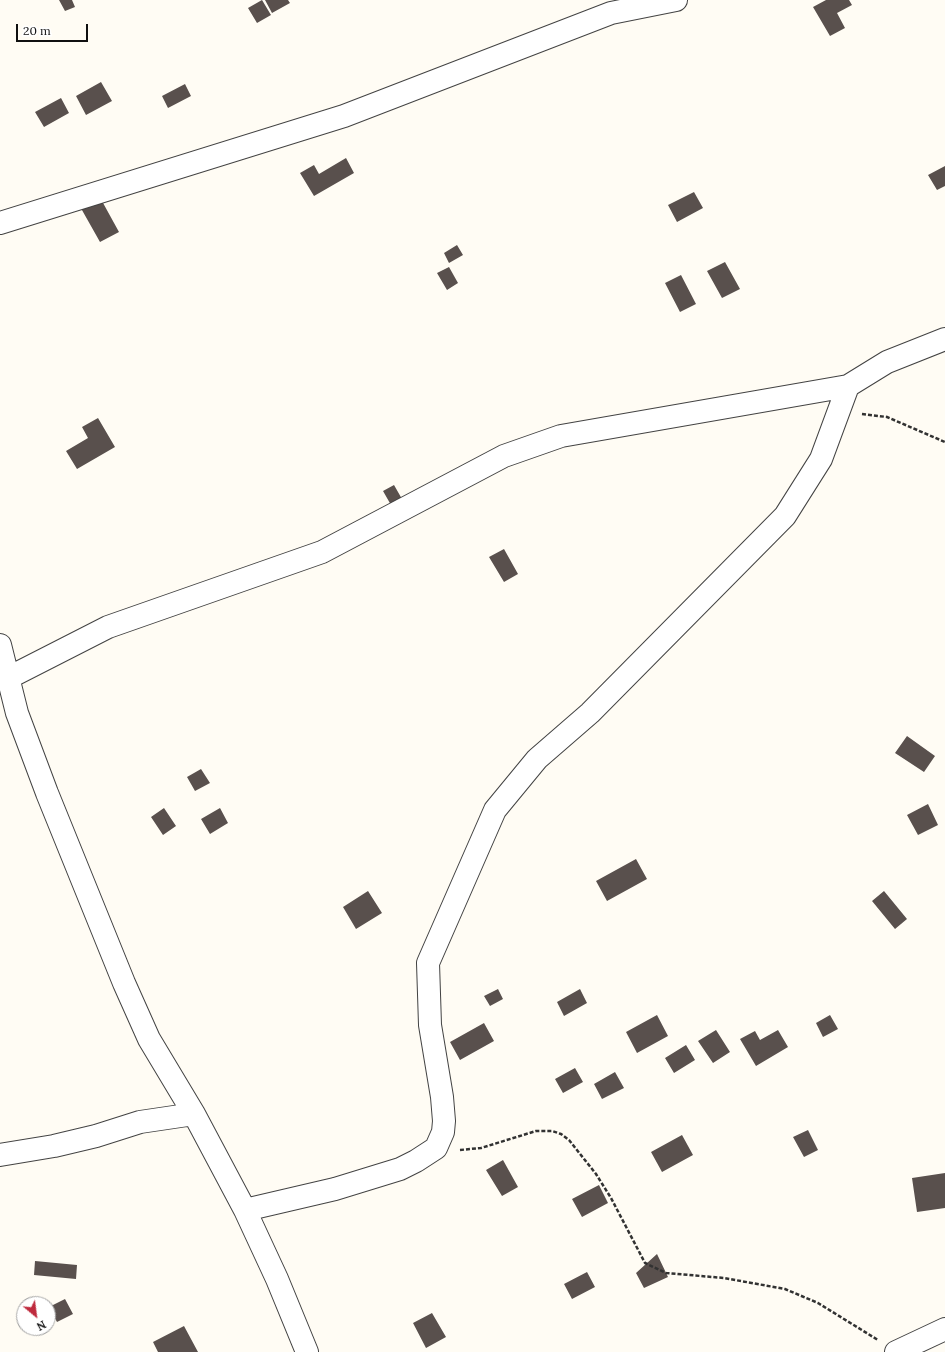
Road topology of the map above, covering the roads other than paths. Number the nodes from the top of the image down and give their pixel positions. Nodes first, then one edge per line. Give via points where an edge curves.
1 (676, 0) edge
2 (0, 224) edge
3 (945, 339) edge
4 (848, 386) junction
5 (0, 645) edge
6 (8, 678) junction
7 (194, 1114) junction
8 (0, 1155) edge
9 (245, 1210) junction
10 (945, 1329) edge
11 (901, 1349) edge
12 (307, 1352) edge

1 - 2 street via 611,13 344,116
3 - 4 street via 887,362
4 - 6 street via 561,436 504,456 322,552 108,627
4 - 9 street via 821,458 786,516 590,713 537,759 495,810 428,963 430,1025 444,1121 443,1132 436,1148 400,1169 335,1189
5 - 6 street
6 - 7 street via 17,713 47,793 124,983 149,1039
7 - 8 street via 140,1122 54,1146
7 - 9 street
9 - 12 street
10 - 11 street

